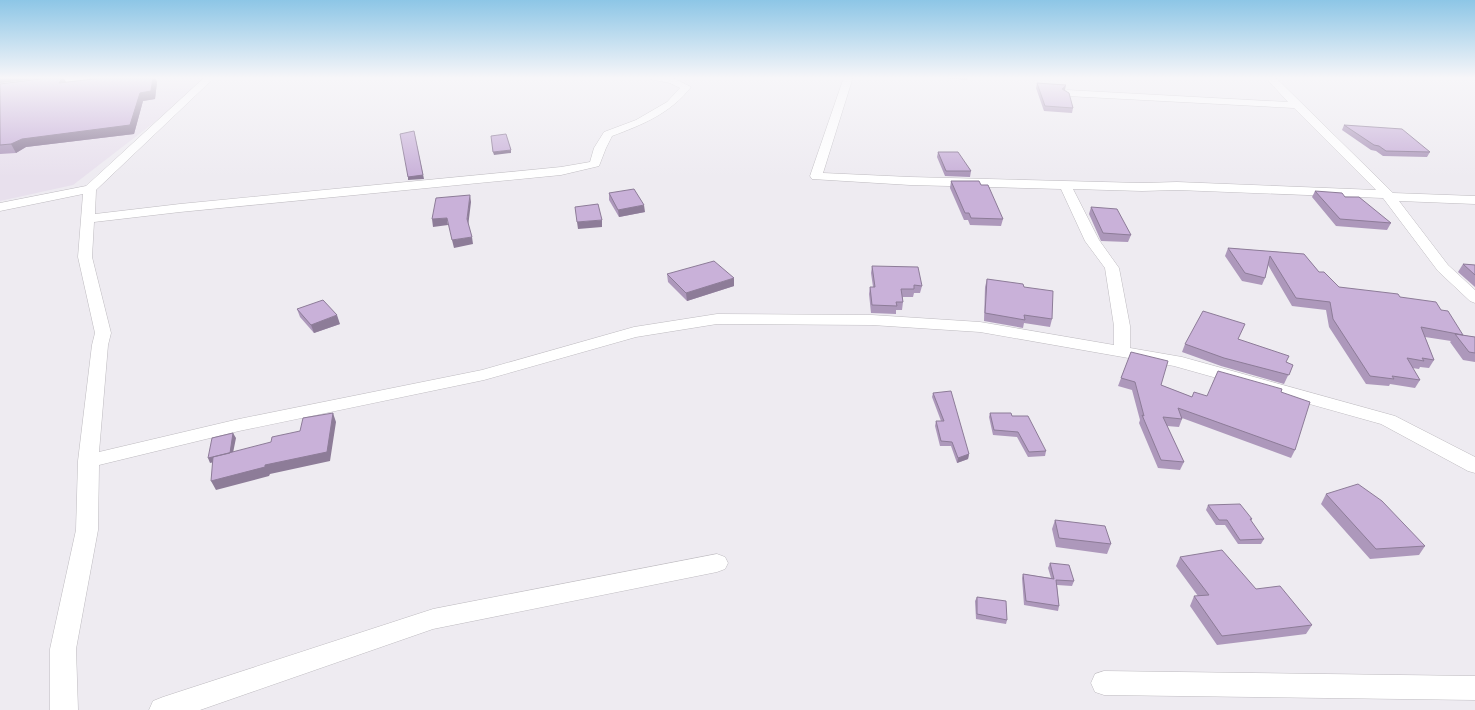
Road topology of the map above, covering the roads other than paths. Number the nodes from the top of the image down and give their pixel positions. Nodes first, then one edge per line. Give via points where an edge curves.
1 (175, 110) edge
2 (659, 110) edge
3 (838, 110) edge
4 (1302, 110) edge
5 (1065, 184) junction
6 (90, 189) junction
7 (1388, 195) junction
8 (1475, 200) edge
9 (0, 207) edge
10 (88, 219) junction
11 (1475, 298) edge
12 (1122, 351) junction
13 (88, 461) junction
14 (1475, 466) edge
15 (717, 563) dead end
16 (1104, 683) dead end
17 (1475, 688) edge
18 (64, 710) edge
19 (163, 710) edge

1 - 6 street
2 - 10 street via 608,134 595,164 561,171
3 - 5 street via 816,176
4 - 7 street
5 - 7 street
5 - 12 street via 1092,241 1112,268 1122,326
6 - 9 street
6 - 10 street
7 - 8 street
7 - 11 street via 1443,268
10 - 13 street via 85,257 103,333
12 - 13 street via 980,327 872,320 717,319 634,332 484,375 239,425
12 - 14 street via 1176,361 1388,420
13 - 18 street via 87,530 63,649
15 - 19 street via 433,619
16 - 17 street

